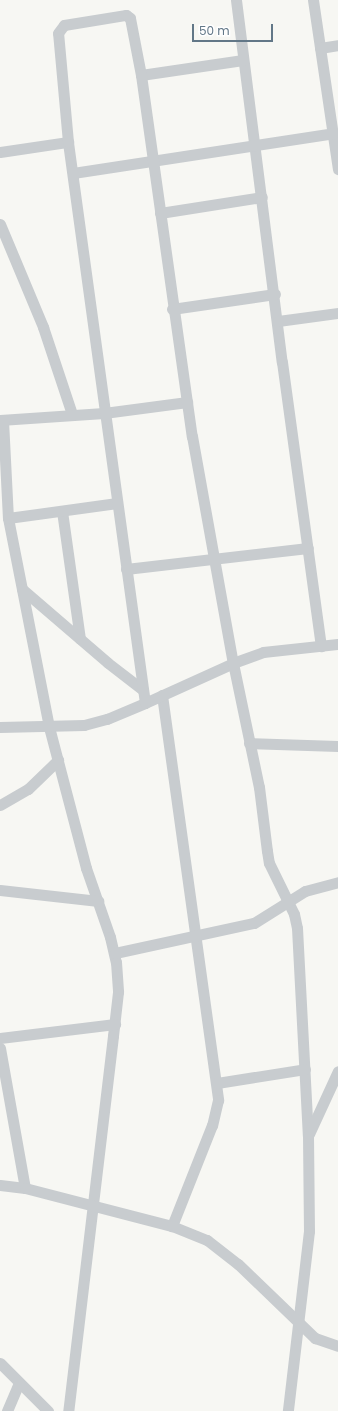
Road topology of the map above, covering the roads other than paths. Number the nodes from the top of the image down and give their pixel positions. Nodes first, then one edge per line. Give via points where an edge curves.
1 (236, 0) edge
2 (313, 0) edge
3 (338, 45) edge
4 (320, 48) junction
5 (243, 60) junction
6 (141, 75) junction
7 (333, 101) edge
8 (332, 133) junction
9 (68, 142) junction
10 (255, 147) junction
11 (0, 152) edge
12 (152, 160) junction
13 (338, 168) edge
14 (73, 173) junction
15 (262, 197) junction
16 (160, 213) junction
17 (0, 224) edge
18 (275, 294) junction
19 (172, 309) junction
20 (338, 313) edge
21 (278, 321) junction
22 (187, 402) junction
23 (104, 413) junction
24 (72, 414) junction
25 (1, 420) edge
26 (118, 503) junction
27 (62, 511) junction
28 (8, 518) junction
29 (308, 548) junction
30 (213, 559) junction
31 (126, 569) junction
32 (22, 589) junction
33 (80, 638) junction
34 (338, 644) edge
35 (321, 646) junction
36 (232, 663) junction
37 (143, 690) junction
38 (162, 695) junction
39 (145, 703) junction
40 (0, 726) edge
41 (49, 727) junction
42 (249, 743) junction
43 (338, 746) edge
44 (58, 760) junction
45 (0, 805) edge
46 (338, 882) edge
47 (0, 890) edge
48 (98, 901) junction
49 (288, 902) junction
50 (196, 936) junction
51 (115, 953) junction
52 (115, 1024) junction
53 (0, 1038) edge
54 (0, 1048) edge
55 (305, 1069) junction
56 (338, 1071) edge
57 (217, 1083) junction
58 (308, 1136) junction
59 (0, 1185) edge
60 (25, 1188) junction
61 (93, 1206) junction
62 (172, 1226) junction
63 (298, 1324) junction
64 (338, 1346) edge
65 (0, 1363) edge
66 (19, 1383) junction
67 (7, 1411) edge
68 (48, 1411) edge
69 (68, 1411) edge
70 (288, 1411) edge

1 - 5 street
2 - 4 street
3 - 4 street
4 - 7 street
5 - 6 street
5 - 10 street
6 - 9 street via 129,16 61,27 58,33
6 - 12 street
7 - 8 street
8 - 10 street
8 - 13 street
9 - 11 street
9 - 14 street
10 - 12 street
10 - 15 street
12 - 14 street
12 - 16 street
14 - 23 street
15 - 16 street
15 - 18 street
16 - 19 street
17 - 24 street via 44,327
18 - 19 street
18 - 21 street
19 - 22 street
20 - 21 street
21 - 29 street
22 - 23 street
22 - 30 street
23 - 24 street
23 - 26 street
24 - 25 street
25 - 28 street
26 - 27 street
26 - 31 street
27 - 28 street
27 - 33 street
28 - 32 street
29 - 30 street
29 - 35 street
30 - 31 street
30 - 36 street
31 - 37 street
32 - 33 street
32 - 41 street
33 - 37 street
34 - 35 street
35 - 36 street via 263,652
36 - 38 street
36 - 42 street
37 - 39 street
38 - 39 street
38 - 50 street
39 - 41 street via 97,722
40 - 41 street
41 - 44 street
42 - 43 street
42 - 49 street via 259,787 269,864
44 - 45 street via 28,789
44 - 48 street via 86,868
46 - 49 street via 316,887
47 - 48 street
48 - 51 street
49 - 50 street via 254,923
49 - 55 street via 294,914 298,939
50 - 51 street
50 - 57 street
51 - 52 street via 118,992
52 - 53 street
52 - 61 street
54 - 60 street
55 - 57 street
55 - 58 street
56 - 58 street
57 - 62 street via 217,1111
58 - 63 street via 309,1231
59 - 60 street
60 - 61 street
61 - 62 street
61 - 69 street
62 - 63 street via 207,1240 221,1250
63 - 64 street via 315,1338
63 - 70 street
65 - 66 street
66 - 67 street
66 - 68 street

